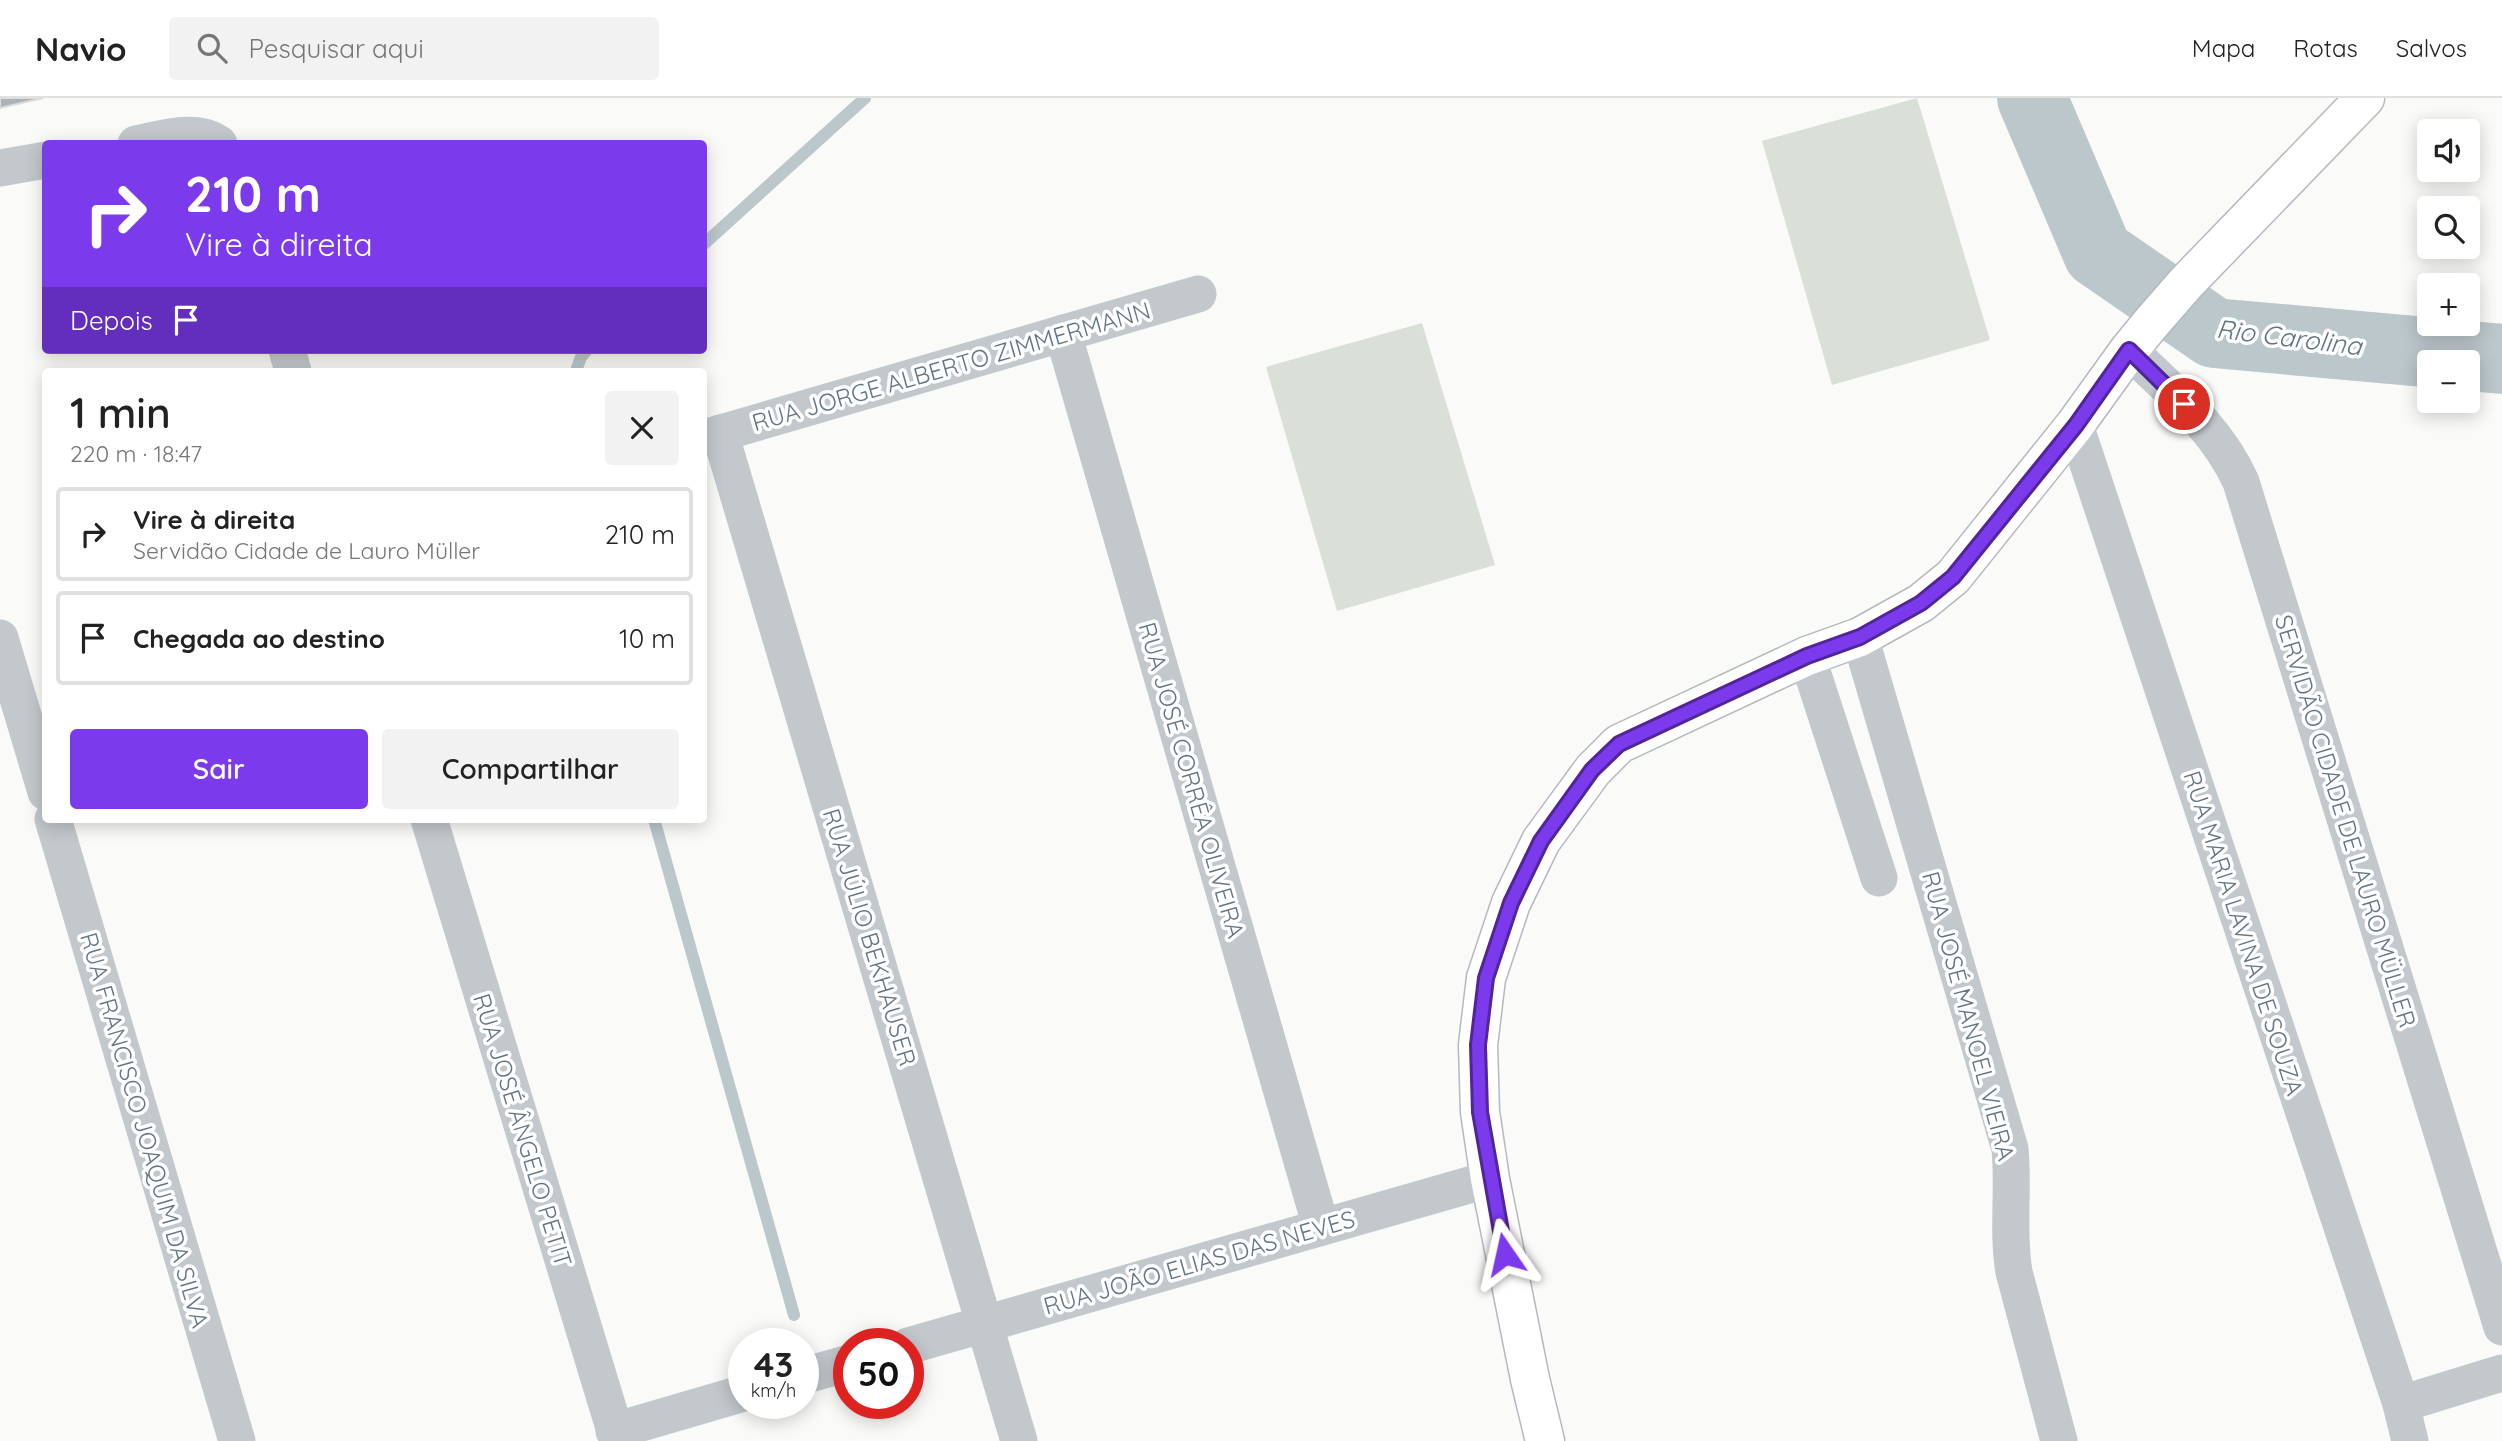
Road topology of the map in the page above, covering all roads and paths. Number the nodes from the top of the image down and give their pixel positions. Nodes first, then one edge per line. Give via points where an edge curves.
1 (2365, 98) edge
2 (157, 140) edge
3 (208, 140) edge
4 (42, 161) edge
5 (0, 168) edge
6 (1198, 294) dead end
7 (1063, 333) junction
8 (2141, 336) junction
9 (2076, 425) junction
10 (712, 435) edge
11 (1860, 637) junction
12 (0, 638) edge
13 (1807, 656) junction
14 (42, 779) edge
15 (54, 823) edge
16 (430, 823) edge
17 (1879, 878) dead end
18 (1490, 1179) junction
19 (1321, 1227) junction
20 (985, 1324) junction
21 (2502, 1327) edge
22 (924, 1341) edge
23 (2502, 1373) edge
24 (728, 1398) edge
25 (2401, 1405) junction
26 (616, 1436) edge
27 (237, 1441) edge
28 (1019, 1441) edge
29 (1545, 1441) edge
30 (2059, 1441) edge
31 (2410, 1441) edge

1 - 8 main road via 2186,283
2 - 3 street via 184,135
4 - 5 street
6 - 7 street, RUA JORGE ALBERTO ZIMMERMANN
7 - 10 street, RUA JORGE ALBERTO ZIMMERMANN
7 - 19 street, RUA JOSÉ CORRÊA OLIVEIRA
8 - 9 main road
8 - 21 street, SERVIDÃO CIDADE DE LAURO MÜLLER via 2232,460 2241,482
9 - 11 main road via 1953,577 1921,603
9 - 25 street, RUA MARIA LAVINA DE SOUZA
10 - 20 street, RUA JÚLIO BEKHAUSER
11 - 13 main road
11 - 30 street, RUA JOSÉ MANOEL VIEIRA via 2010,1149 2010,1251
12 - 14 street
13 - 17 street
13 - 18 main road via 1619,744 1592,770 1541,841 1511,903 1486,978 1478,1045 1480,1112
15 - 27 street, RUA FRANCISCO JOAQUIM DA SILVA
16 - 26 street, RUA JOSÉ ÂNGELO PETIT
18 - 19 street, RUA JOÃO ELIAS DAS NEVES
18 - 29 main road
19 - 20 street, RUA JOÃO ELIAS DAS NEVES
20 - 22 street, RUA JOÃO ELIAS DAS NEVES
20 - 28 street, RUA JÚLIO BEKHAUSER
23 - 25 street
24 - 26 street
25 - 31 street, RUA MARIA LAVINA DE SOUZA

